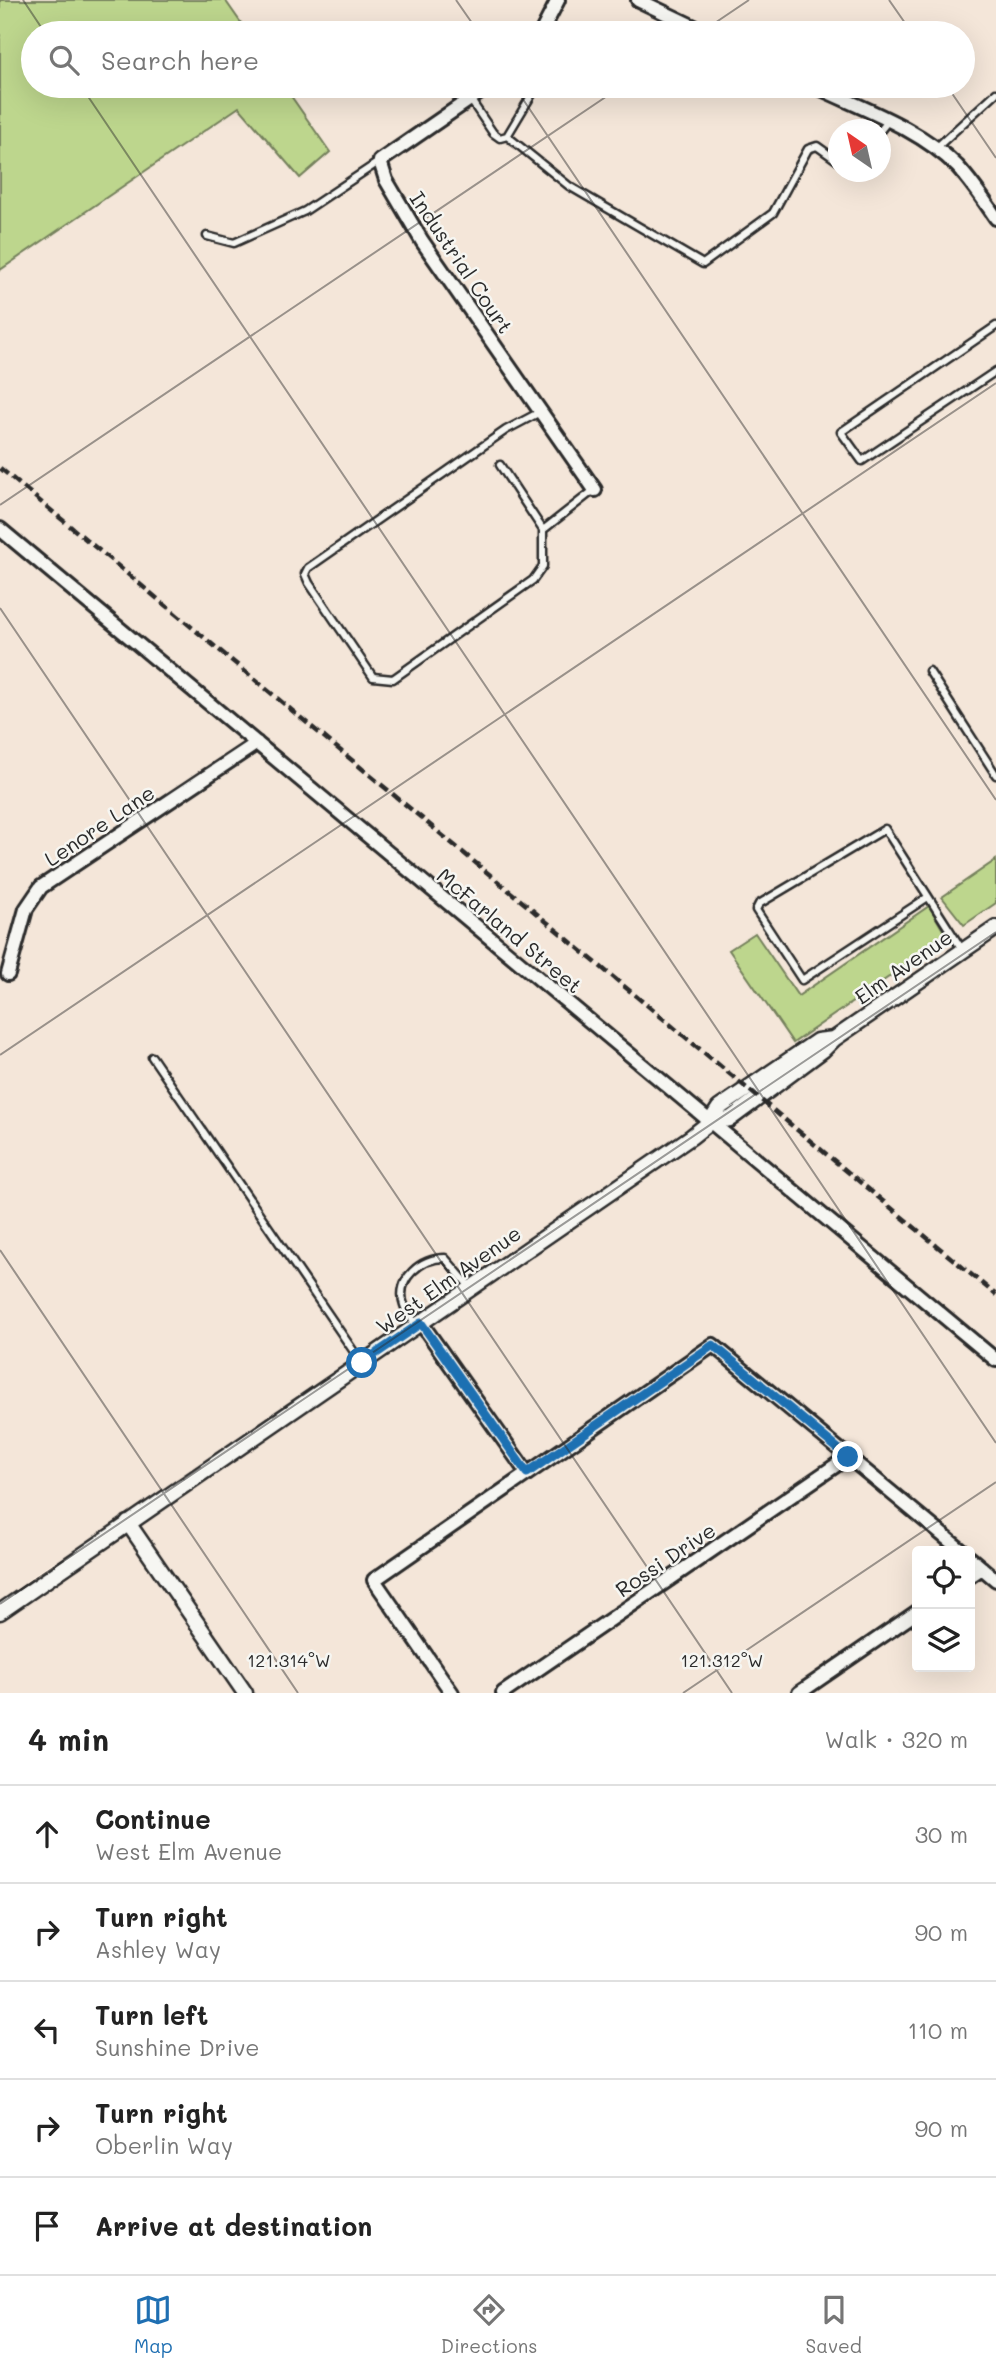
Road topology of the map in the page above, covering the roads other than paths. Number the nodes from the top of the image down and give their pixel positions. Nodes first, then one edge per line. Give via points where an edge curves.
1 (558, 0) edge
2 (638, 0) edge
3 (547, 21) edge
4 (681, 21) edge
5 (996, 93) edge
6 (530, 98) edge
7 (836, 98) edge
8 (470, 99) joint
9 (872, 119) edge
10 (891, 129) edge
11 (507, 136) junction
12 (936, 148) junction
13 (828, 153) edge
14 (380, 161) junction
15 (996, 218) edge
16 (207, 236) dead end
17 (996, 326) edge
18 (996, 370) edge
19 (540, 412) junction
20 (500, 465) dead end
21 (595, 490) joint
22 (0, 529) edge
23 (543, 530) junction
24 (929, 671) dead end
25 (257, 743) junction
26 (996, 775) edge
27 (928, 897) junction
28 (996, 928) edge
29 (962, 951) junction
30 (8, 974) dead end
31 (152, 1057) dead end
32 (752, 1093) joint
33 (710, 1122) junction
34 (471, 1289) junction
35 (419, 1325) junction
36 (996, 1360) edge
37 (362, 1363) junction
38 (848, 1457) junction
39 (527, 1473) junction
40 (128, 1523) junction
41 (956, 1546) edge
42 (975, 1562) edge
43 (982, 1568) junction
44 (975, 1573) edge
45 (996, 1580) edge
46 (0, 1612) edge
47 (912, 1615) edge
48 (245, 1693) edge
49 (452, 1693) edge
50 (503, 1693) edge
51 (799, 1693) edge

1 - 3 street
2 - 4 street
5 - 12 lane
6 - 11 lane
7 - 9 street
8 - 11 lane via 493,133
8 - 14 street
10 - 12 street
11 - 13 lane via 569,186 703,264 773,213 808,149 817,146
12 - 15 street via 972,183
14 - 16 lane via 304,211 234,243
14 - 19 street, Industrial Court via 386,180 422,241
17 - 18 lane via 841,432 862,461
19 - 21 street, Industrial Court
19 - 23 lane via 495,438 305,574 373,677 393,679 533,580 543,566
20 - 23 lane
21 - 23 lane
22 - 25 street, McFarland Street
24 - 26 lane
25 - 30 street, Lenore Lane via 41,887 26,909
25 - 33 street, McFarland Street
27 - 27 lane via 885,829 756,910 802,980
27 - 29 lane
28 - 29 street, Elm Avenue
29 - 32 street, Elm Avenue via 823,1050
31 - 37 lane
32 - 33 street, West Elm Avenue via 730,1119
33 - 34 street, West Elm Avenue
33 - 36 street, McFarland Street
34 - 35 street, West Elm Avenue
34 - 35 lane via 445,1258 432,1258 420,1265 403,1285 402,1295 404,1307
35 - 37 street, West Elm Avenue
35 - 39 street
37 - 40 street, West Elm Avenue
38 - 39 street via 713,1345
38 - 41 street
38 - 50 street, Rossi Drive
39 - 49 street via 374,1580
40 - 46 street, West Elm Avenue
40 - 48 street
42 - 43 street
43 - 44 street
43 - 45 street
47 - 51 street

